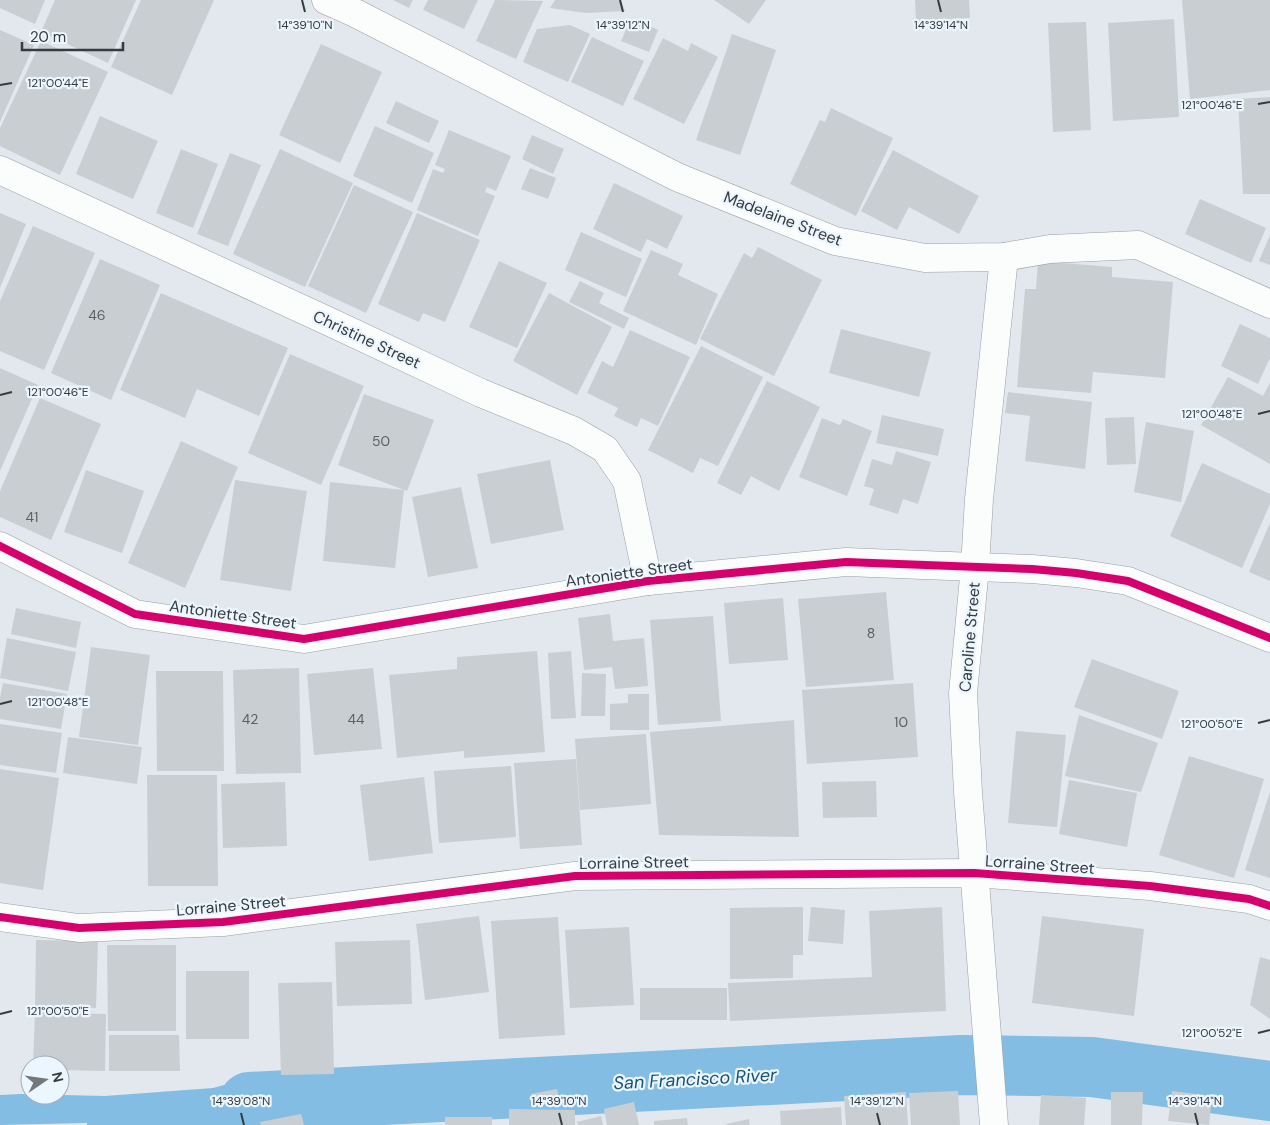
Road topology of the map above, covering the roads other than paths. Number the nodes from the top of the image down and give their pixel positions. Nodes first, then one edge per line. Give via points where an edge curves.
1 (326, 0) edge
2 (0, 170) edge
3 (1004, 257) junction
4 (1270, 304) edge
5 (0, 546) edge
6 (975, 568) junction
7 (648, 581) junction
8 (1270, 638) edge
9 (974, 873) junction
10 (1270, 906) edge
11 (0, 918) edge
12 (993, 1113) edge

1 - 3 street, Madelaine Street via 677,177 835,241 925,258
2 - 7 street, Christine Street via 481,393 574,431 605,449 627,481
3 - 4 street, Madelaine Street via 1050,249 1138,245
3 - 6 street, Caroline Street via 979,498
5 - 7 street, Antoniette Street via 135,614 304,639
6 - 7 street, Antoniette Street via 846,562
6 - 8 street, Antoniette Street via 1050,570 1128,581
6 - 9 street, Caroline Street via 963,693
9 - 10 street, Lorraine Street via 1150,886 1248,899
9 - 11 street, Lorraine Street via 574,876 222,922 79,928
9 - 12 street, Caroline Street

